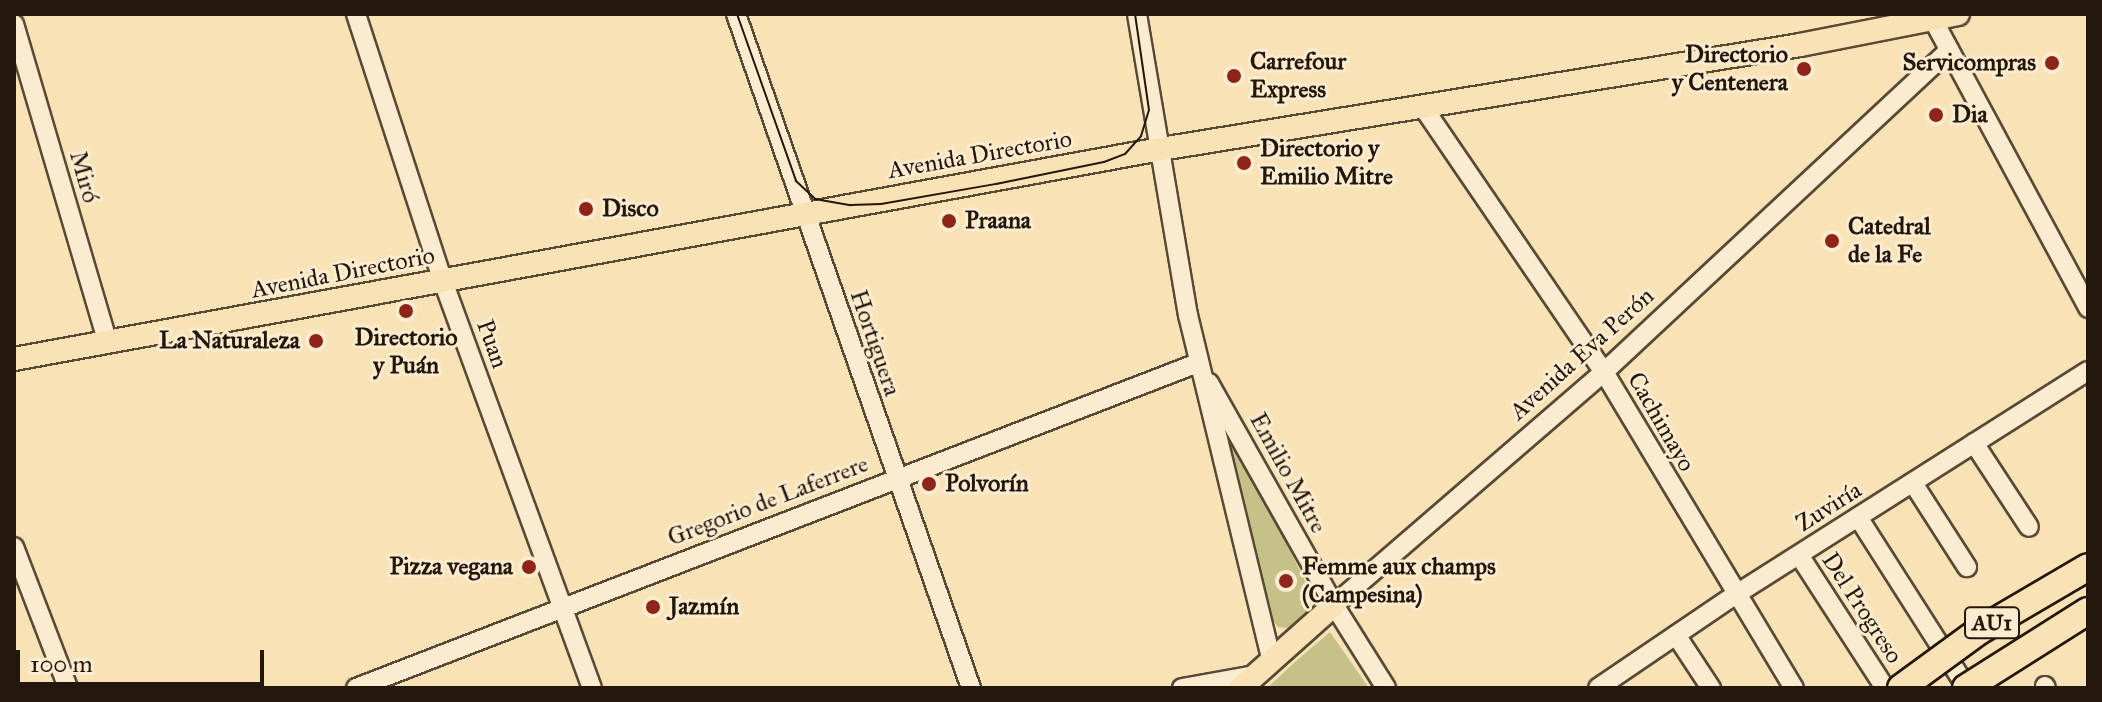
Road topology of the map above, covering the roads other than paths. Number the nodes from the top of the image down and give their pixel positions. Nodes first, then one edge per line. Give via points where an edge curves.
1 (356, 14) edge
2 (736, 14) edge
3 (1137, 14) edge
4 (1958, 14) edge
5 (1932, 16) edge
6 (14, 24) edge
7 (1949, 50) junction
8 (1423, 107) junction
9 (1161, 149) junction
10 (804, 214) junction
11 (443, 281) junction
12 (2088, 308) edge
13 (108, 343) junction
14 (14, 359) edge
15 (1198, 363) junction
16 (2088, 371) edge
17 (1604, 372) junction
18 (1974, 443) junction
19 (896, 477) junction
20 (1913, 483) junction
21 (1858, 517) junction
22 (2029, 527) dead end
23 (14, 547) edge
24 (1799, 555) junction
25 (1967, 567) dead end
26 (2088, 567) edge
27 (1735, 595) junction
28 (1334, 605) junction
29 (564, 607) junction
30 (2088, 611) edge
31 (1676, 635) junction
32 (1256, 675) edge
33 (1624, 680) edge
34 (68, 688) edge
35 (356, 688) edge
36 (592, 688) edge
37 (971, 688) edge
38 (1182, 688) edge
39 (1386, 688) edge
40 (1598, 688) edge
41 (1711, 688) edge
42 (1794, 688) edge
43 (1885, 688) edge
44 (1901, 688) edge
45 (1966, 688) edge

1 - 11 street, Puan
2 - 10 street, Hortiguera
3 - 9 street, Emilio Mitre
4 - 5 main road, Avenida Directorio
5 - 7 street
5 - 8 main road, Avenida Directorio via 1800,45
6 - 13 street, Miró
7 - 12 street
7 - 17 street, Avenida Eva Perón
8 - 9 main road, Avenida Directorio
8 - 17 street, Cachimayo
9 - 10 main road, Avenida Directorio
9 - 15 street, Emilio Mitre
10 - 11 main road, Avenida Directorio
10 - 19 street, Hortiguera
11 - 13 main road, Avenida Directorio
11 - 29 street, Puan
13 - 14 main road, Avenida Directorio
15 - 19 street, Gregorio de Laferrere
15 - 28 street, Emilio Mitre
15 - 32 street, Emilio Mitre
16 - 18 street, Zuviría
17 - 27 street, Cachimayo
17 - 28 street, Avenida Eva Perón
18 - 20 street, Zuviría
18 - 22 street
19 - 29 street, Gregorio de Laferrere
19 - 37 street, Hortiguera
20 - 21 street, Zuviría
20 - 25 street
21 - 24 street, Zuviría
21 - 45 street
23 - 34 street
24 - 27 street, Zuviría
24 - 43 street, Del Progreso
26 - 44 highway, AU1, bridge via 1979,631
27 - 31 street, Zuviría
27 - 42 street, Cachimayo
28 - 32 main road, Avenida Eva Perón
28 - 39 street, Emilio Mitre
29 - 35 street, Gregorio de Laferrere
29 - 36 street, Puan
30 - 45 highway, AU1, bridge
31 - 33 street, Zuviría
31 - 41 street
32 - 38 street
33 - 40 street, Zuviría

